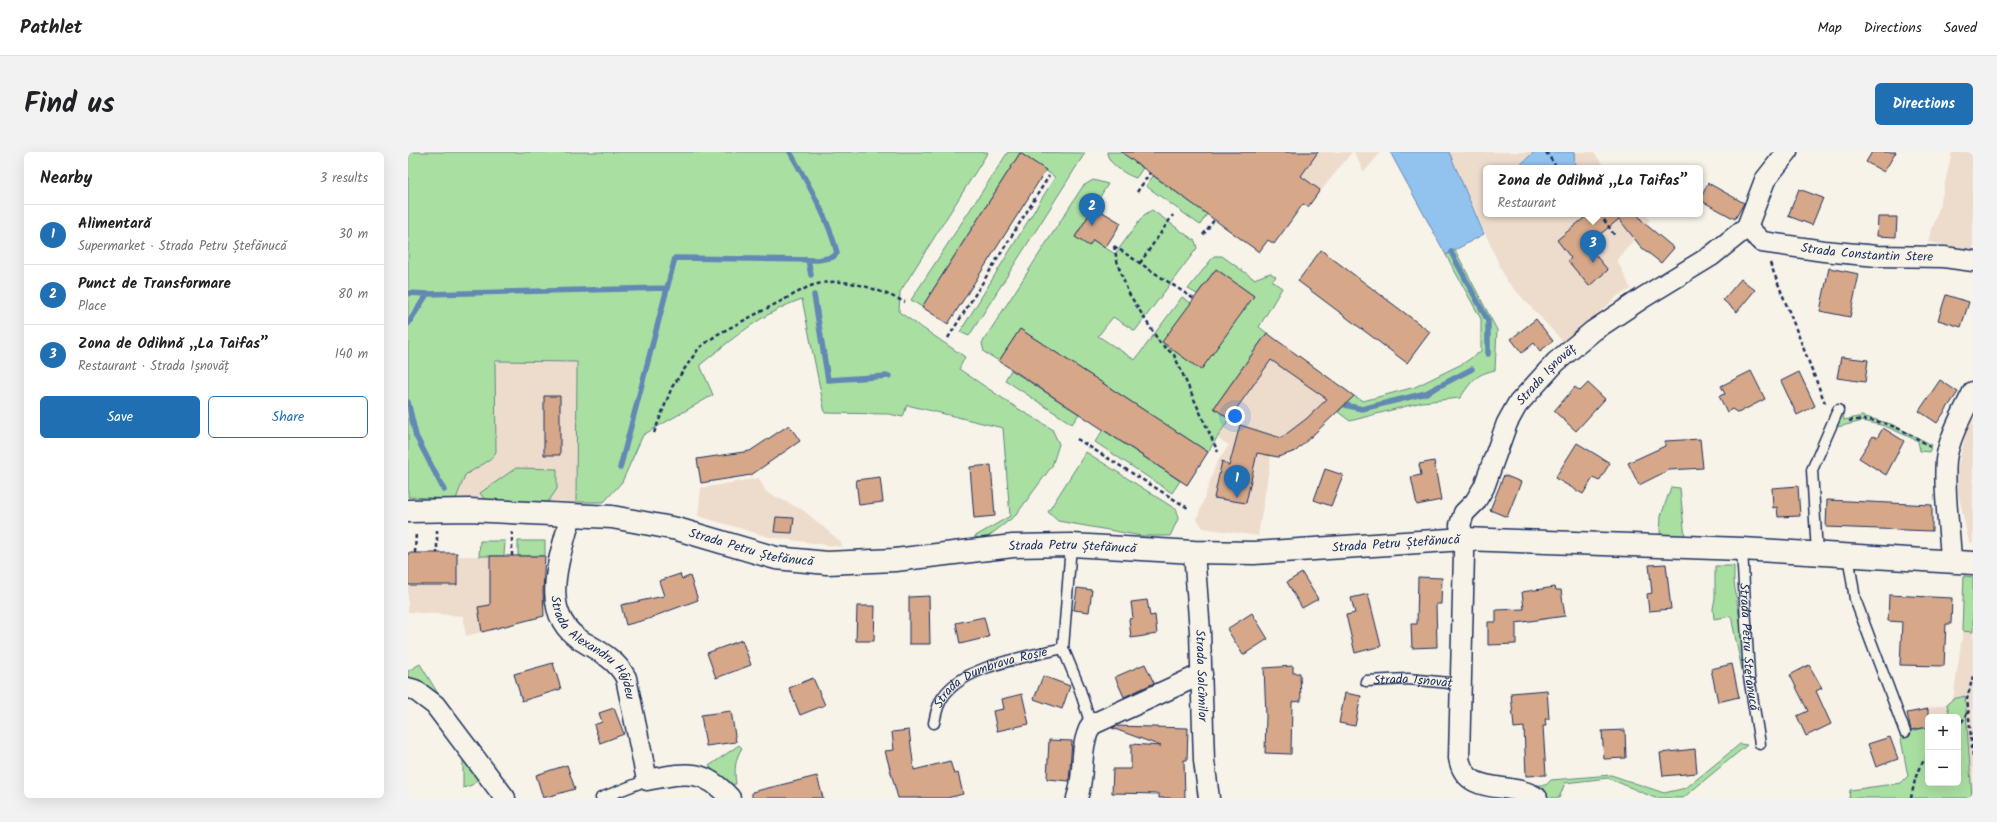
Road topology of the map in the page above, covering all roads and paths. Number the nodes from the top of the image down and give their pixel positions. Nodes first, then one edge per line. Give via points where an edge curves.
1 (1546, 152) edge
2 (1787, 152) edge
3 (1555, 165) edge
4 (1150, 173) dead end
5 (1049, 176) dead end
6 (1137, 192) dead end
7 (1173, 215) dead end
8 (1602, 217) edge
9 (1215, 220) dead end
10 (1747, 226) junction
11 (1203, 235) dead end
12 (1615, 236) dead end
13 (1762, 242) junction
14 (1973, 261) edge
15 (1140, 263) junction
16 (1194, 299) dead end
17 (905, 302) dead end
18 (948, 338) dead end
19 (1973, 392) edge
20 (1838, 410) dead end
21 (1833, 423) junction
22 (654, 433) dead end
23 (1077, 439) dead end
24 (1218, 452) dead end
25 (1946, 459) junction
26 (1188, 508) dead end
27 (571, 515) junction
28 (412, 519) edge
29 (436, 527) dead end
30 (512, 528) dead end
31 (1464, 539) junction
32 (1071, 545) junction
33 (1742, 549) junction
34 (1194, 552) junction
35 (415, 553) dead end
36 (437, 553) dead end
37 (1817, 553) junction
38 (1848, 555) junction
39 (512, 556) dead end
40 (1951, 562) junction
41 (1973, 563) edge
42 (1063, 648) junction
43 (1202, 674) junction
44 (1973, 676) edge
45 (1366, 681) dead end
46 (1460, 684) junction
47 (408, 688) edge
48 (1969, 712) junction
49 (934, 723) dead end
50 (1961, 724) edge
51 (1091, 725) junction
52 (1905, 732) dead end
53 (1760, 744) dead end
54 (1973, 756) edge
55 (1925, 760) edge
56 (647, 780) junction
57 (505, 798) edge
58 (601, 798) edge
59 (730, 798) edge
60 (1077, 798) edge
61 (1209, 798) edge
62 (1537, 798) edge
63 (1911, 798) edge

1 - 3 path
2 - 10 street, Strada Ișnovăț via 1765,180
4 - 6 path
5 - 18 path
7 - 15 path
8 - 12 path
9 - 11 path
10 - 13 street
10 - 31 street, Strada Ișnovăț via 1711,256 1593,331 1556,362 1534,386 1517,405 1507,423 1484,487 1475,502 1464,513 1460,525
13 - 14 street, Strada Constantin Stere via 1877,256 1944,256
13 - 21 path
15 - 16 path
15 - 24 path via 1114,246 1128,292 1160,343 1174,355
17 - 22 path via 876,288 848,282 821,282 759,312 718,334 699,348 672,387
19 - 25 street via 1956,428
20 - 21 lane
21 - 25 path via 1861,419 1887,425 1920,439
21 - 37 lane via 1812,470
23 - 26 path
25 - 40 street
27 - 28 main road, Strada Petru Ștefănucă via 469,510
27 - 32 main road, Strada Petru Ștefănucă via 612,517 677,529 776,558 827,563 895,560 1013,546
27 - 56 street, Strada Alexandru Hâjdeu via 557,576 556,610 564,624 578,638 609,657 622,669
28 - 35 path
29 - 36 path
30 - 39 path
31 - 33 main road, Strada Petru Ștefănucă
31 - 34 main road, Strada Petru Ștefănucă via 1254,553
31 - 46 street, Strada Ișnovăț
32 - 34 main road, Strada Petru Ștefănucă
32 - 42 lane, Strada Dumbrava Roșie
33 - 37 main road, Strada Petru Ștefănucă
33 - 53 lane, Strada Petru Ștefănucă via 1749,677
34 - 43 street, Strada Salcîmilor
37 - 38 main road, Strada Petru Ștefănucă
38 - 40 main road, Strada Petru Ștefănucă
38 - 52 lane via 1855,599
40 - 41 main road, Strada Petru Ștefănucă
42 - 49 lane, Strada Dumbrava Roșie via 964,677 943,696
42 - 51 lane, Strada Dumbrava Roșie via 1082,693
43 - 51 street
43 - 61 street, Strada Salcîmilor via 1204,761
44 - 48 path via 1968,699
45 - 46 lane, Strada Ișnovăț via 1408,679
46 - 62 street, Strada Ișnovăț via 1459,758 1460,767 1465,775 1472,782 1485,787 1522,792
47 - 57 street via 435,704
48 - 50 path
48 - 54 path
51 - 60 street via 1085,737 1082,784
55 - 63 path via 1916,777
56 - 58 lane
56 - 59 street via 672,775 701,775 719,785

